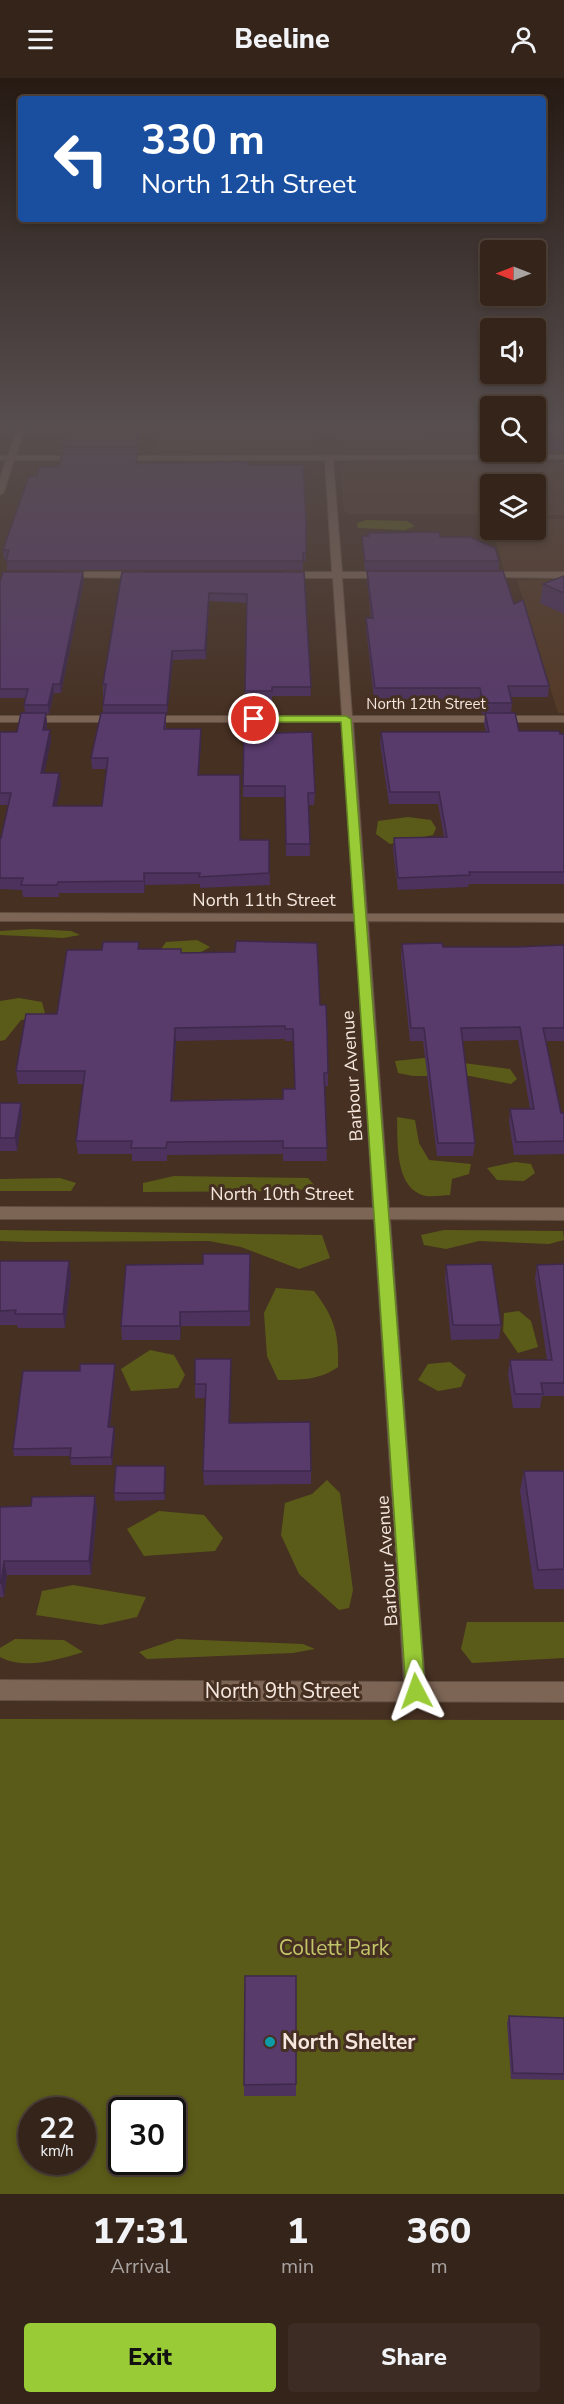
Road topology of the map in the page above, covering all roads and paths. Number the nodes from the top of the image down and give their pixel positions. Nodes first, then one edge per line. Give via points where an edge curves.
1 (333, 524) edge
2 (46, 575) edge
3 (151, 575) edge
4 (278, 575) edge
5 (336, 575) junction
6 (396, 575) edge
7 (480, 575) edge
8 (564, 575) edge
9 (0, 719) edge
10 (346, 719) junction
11 (564, 719) edge
12 (0, 917) edge
13 (361, 918) junction
14 (564, 918) edge
15 (0, 1213) edge
16 (381, 1214) junction
17 (564, 1214) edge
18 (0, 1690) edge
19 (416, 1691) junction
20 (564, 1692) edge

1 - 5 street, Barbour Avenue
2 - 3 street
4 - 5 street
5 - 6 street
5 - 10 street, Barbour Avenue
7 - 8 street
9 - 10 street, North 12th Street
10 - 11 street, North 12th Street
10 - 13 street, Barbour Avenue
12 - 13 street, North 11th Street
13 - 14 street, North 11th Street
13 - 16 street, Barbour Avenue
15 - 16 street, North 10th Street
16 - 17 street, North 10th Street
16 - 19 street, Barbour Avenue
18 - 19 street, North 9th Street
19 - 20 street, North 9th Street

